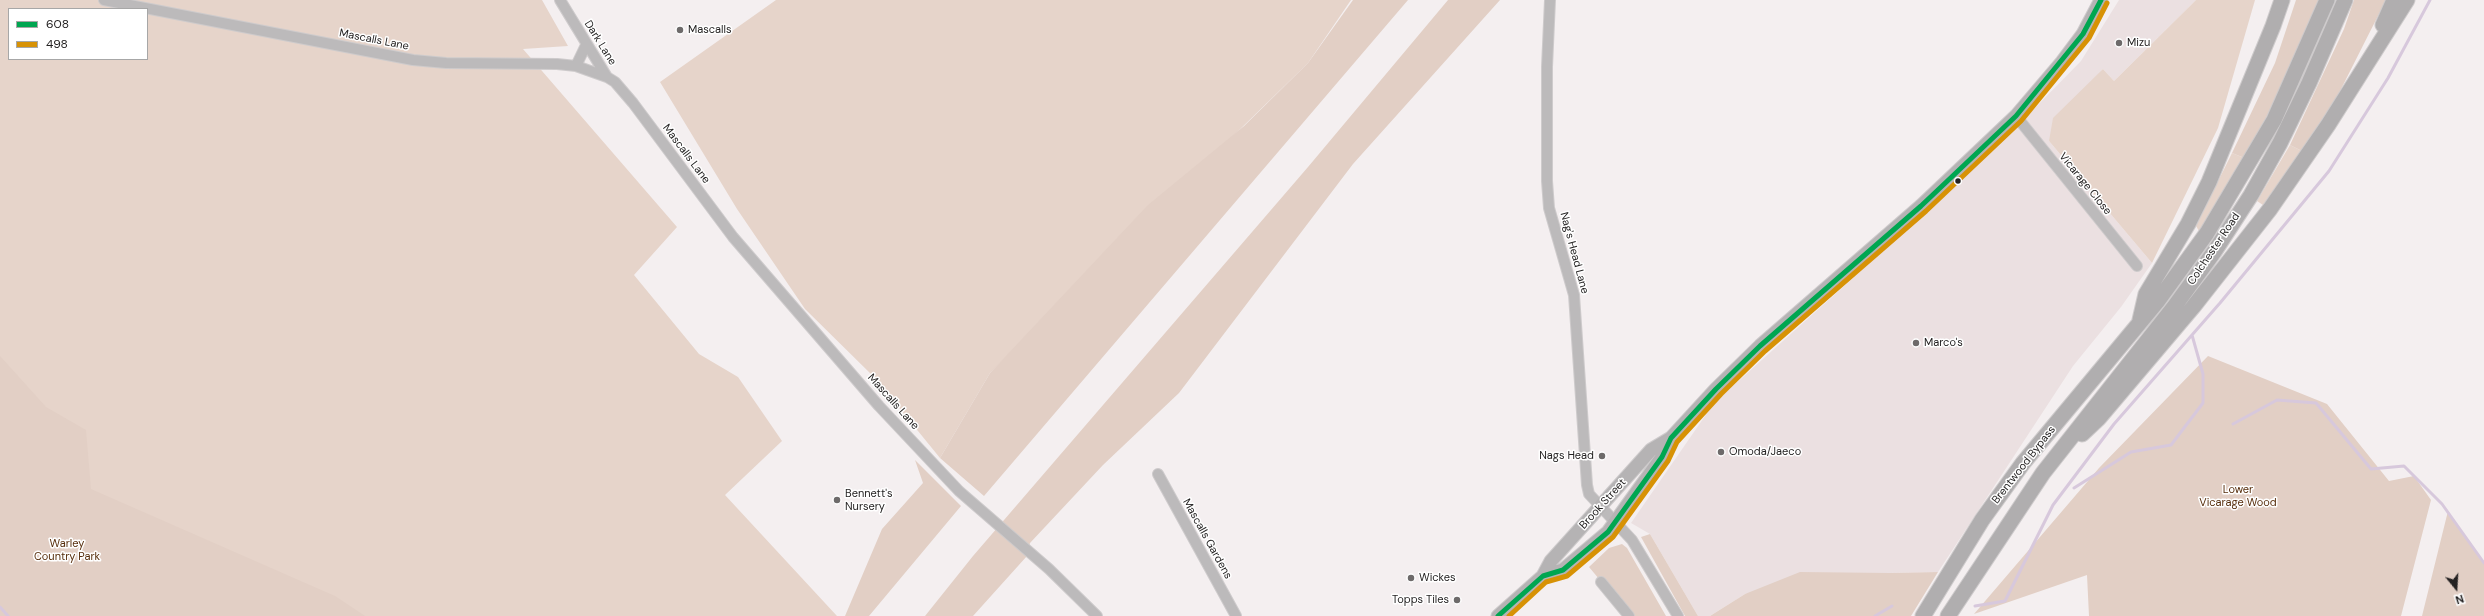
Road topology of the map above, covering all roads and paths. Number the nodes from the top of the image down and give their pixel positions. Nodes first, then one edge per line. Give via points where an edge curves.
1 (104, 0) edge
2 (560, 0) edge
3 (1550, 0) edge
4 (2101, 0) edge
5 (2282, 0) edge
6 (2327, 0) edge
7 (2345, 0) edge
8 (2394, 0) edge
9 (2407, 0) edge
10 (145, 8) edge
11 (148, 9) edge
12 (586, 45) junction
13 (2372, 52) junction
14 (576, 66) junction
15 (607, 77) junction
16 (2016, 116) junction
17 (2137, 266) dead end
18 (2139, 323) junction
19 (1671, 438) junction
20 (2043, 473) junction
21 (1158, 474) dead end
22 (1601, 507) junction
23 (1616, 521) junction
24 (1543, 576) junction
25 (1601, 582) dead end
26 (1096, 616) edge
27 (1236, 616) edge
28 (1498, 616) edge
29 (1630, 616) edge
30 (1678, 616) edge
31 (1923, 616) edge
32 (1948, 616) edge

1 - 10 street, Mascalls Lane
2 - 12 street, Dark Lane
3 - 22 street, Nag's Head Lane via 1546,128 1549,208 1574,295 1587,485 1589,494
4 - 16 main road, Brook Street via 2083,34
5 - 18 highway via 2209,182 2188,224 2146,294
6 - 18 highway, Colchester Road via 2299,68 2251,163 2207,233
7 - 20 highway, Colchester Road via 2310,83 2280,142 2238,214 2174,307
8 - 13 highway
9 - 13 highway
11 - 14 street, Mascalls Lane via 413,60 465,63 530,62
12 - 14 street
12 - 15 street, Dark Lane
13 - 20 highway via 2302,162 2193,307 2099,418
14 - 15 street, Mascalls Lane
15 - 26 street, Mascalls Lane via 615,82 633,103 733,237 879,406 959,491 1014,538
16 - 17 street, Vicarage Close
16 - 19 main road, Brook Street via 1921,206 1760,346
18 - 31 highway, Brentwood Bypass via 2023,463 1982,520
19 - 22 main road, Brook Street via 1651,450
19 - 23 main road, Brook Street via 1662,457
20 - 32 highway, Brentwood Bypass
21 - 27 street, Mascalls Gardens
22 - 23 street, Nag's Head Lane
22 - 24 main road, Brook Street via 1551,560
23 - 24 main road, Brook Street via 1608,532 1563,570
23 - 30 street, Nag's Head Lane via 1632,540
24 - 28 main road, Brook Street
25 - 29 street

